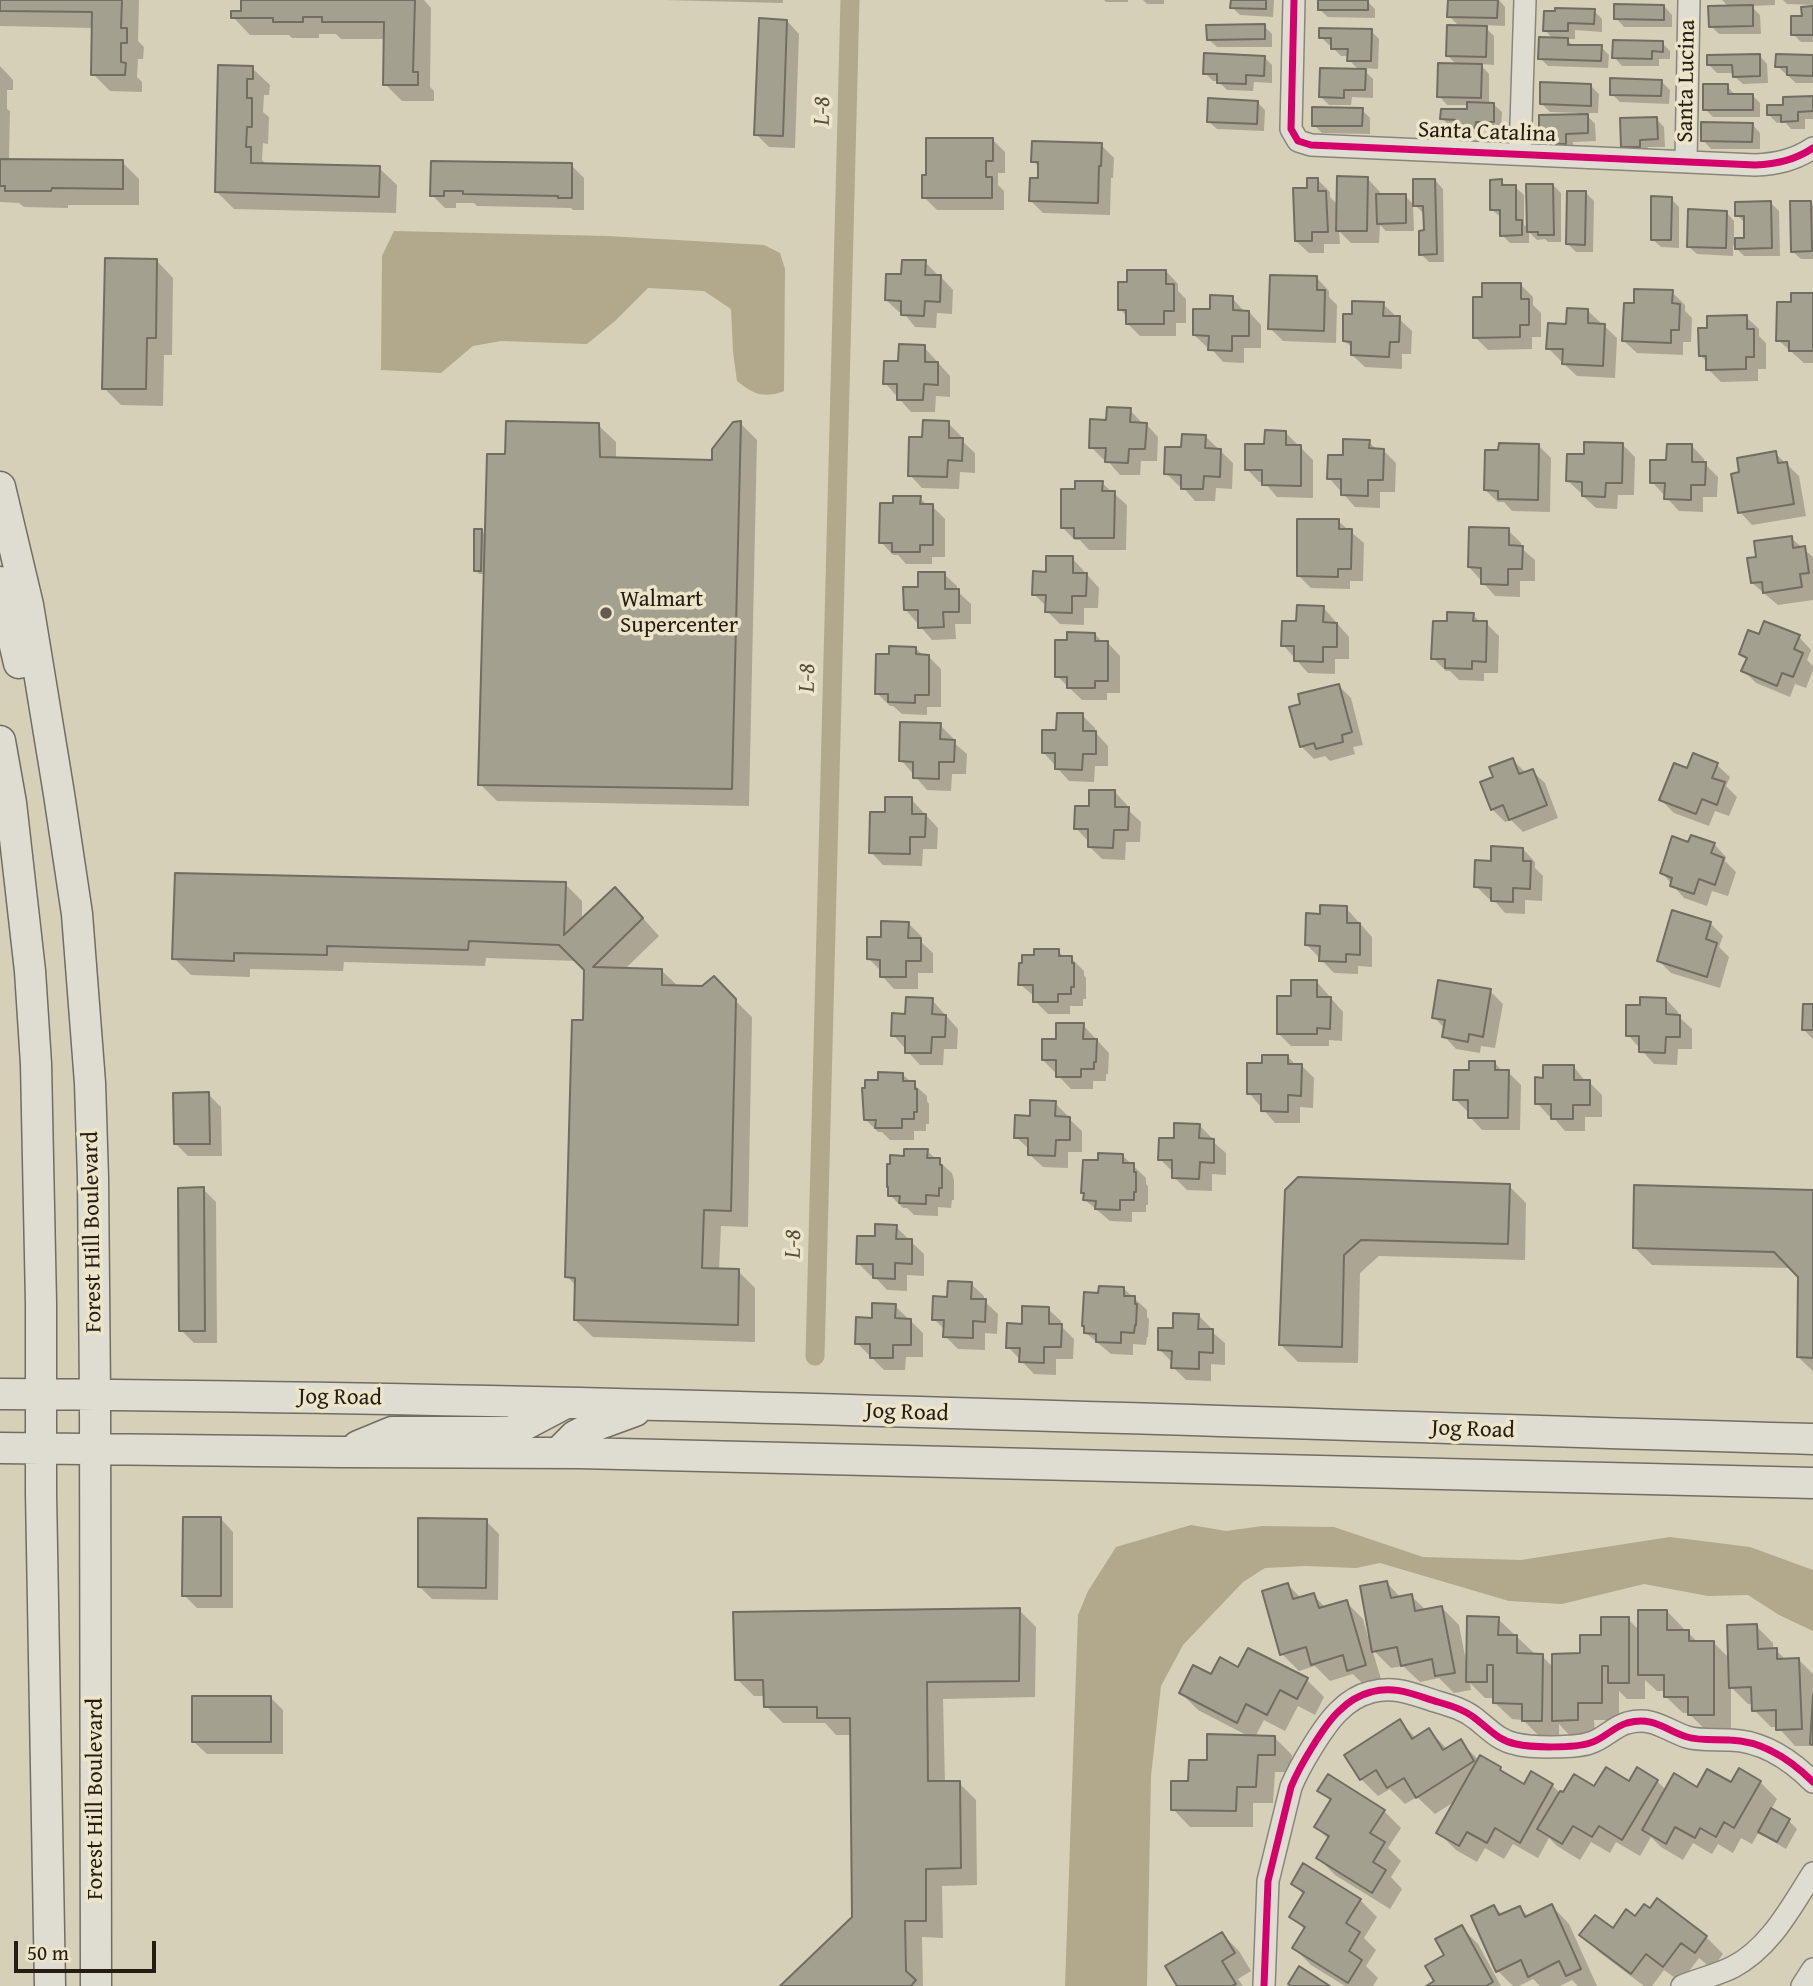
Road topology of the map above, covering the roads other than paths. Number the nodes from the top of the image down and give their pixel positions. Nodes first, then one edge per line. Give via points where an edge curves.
1 (1294, 0) edge
2 (1525, 0) edge
3 (1689, 0) edge
4 (1813, 148) edge
5 (1520, 154) junction
6 (1686, 161) junction
7 (0, 486) edge
8 (0, 582) edge
9 (0, 741) edge
10 (59, 794) junction
11 (0, 1394) edge
12 (41, 1395) junction
13 (95, 1395) junction
14 (565, 1403) junction
15 (652, 1405) junction
16 (1813, 1439) edge
17 (0, 1448) edge
18 (40, 1449) junction
19 (95, 1449) junction
20 (341, 1452) junction
21 (558, 1453) junction
22 (1813, 1483) edge
23 (1813, 1782) edge
24 (1813, 1873) edge
25 (1813, 1969) edge
26 (50, 1986) edge
27 (96, 1986) edge
28 (1264, 1986) edge
29 (1682, 1986) edge
30 (1802, 1986) edge

1 - 5 street, Santa Catalina via 1291,129 1298,141
2 - 5 street
3 - 6 street, Santa Lucina
4 - 6 street, Santa Catalina via 1770,164
5 - 6 street, Santa Catalina
7 - 10 main road, Forest Hill Boulevard via 28,606
8 - 10 main road
9 - 12 main road, Forest Hill Boulevard via 30,971 36,1064
10 - 13 main road, Forest Hill Boulevard via 77,914 90,1083
11 - 12 main road, Jog Road
12 - 13 main road, Jog Road
12 - 18 main road, Forest Hill Boulevard
13 - 14 main road, Jog Road
13 - 19 main road, Forest Hill Boulevard
14 - 15 main road, Jog Road
14 - 20 main road via 511,1432 392,1432
15 - 16 main road, Jog Road
15 - 21 main road via 594,1426
17 - 18 main road, Jog Road
18 - 19 main road, Jog Road
18 - 26 main road, Forest Hill Boulevard
19 - 20 main road, Jog Road
19 - 27 main road, Forest Hill Boulevard
20 - 21 main road, Jog Road
21 - 22 main road, Jog Road
23 - 28 street via 1751,1742 1690,1738 1653,1722 1626,1723 1577,1746 1528,1746 1500,1739 1465,1711 1412,1693 1386,1690 1360,1696 1329,1723 1292,1787 1268,1881
24 - 29 street via 1771,1936 1745,1961
25 - 30 street

